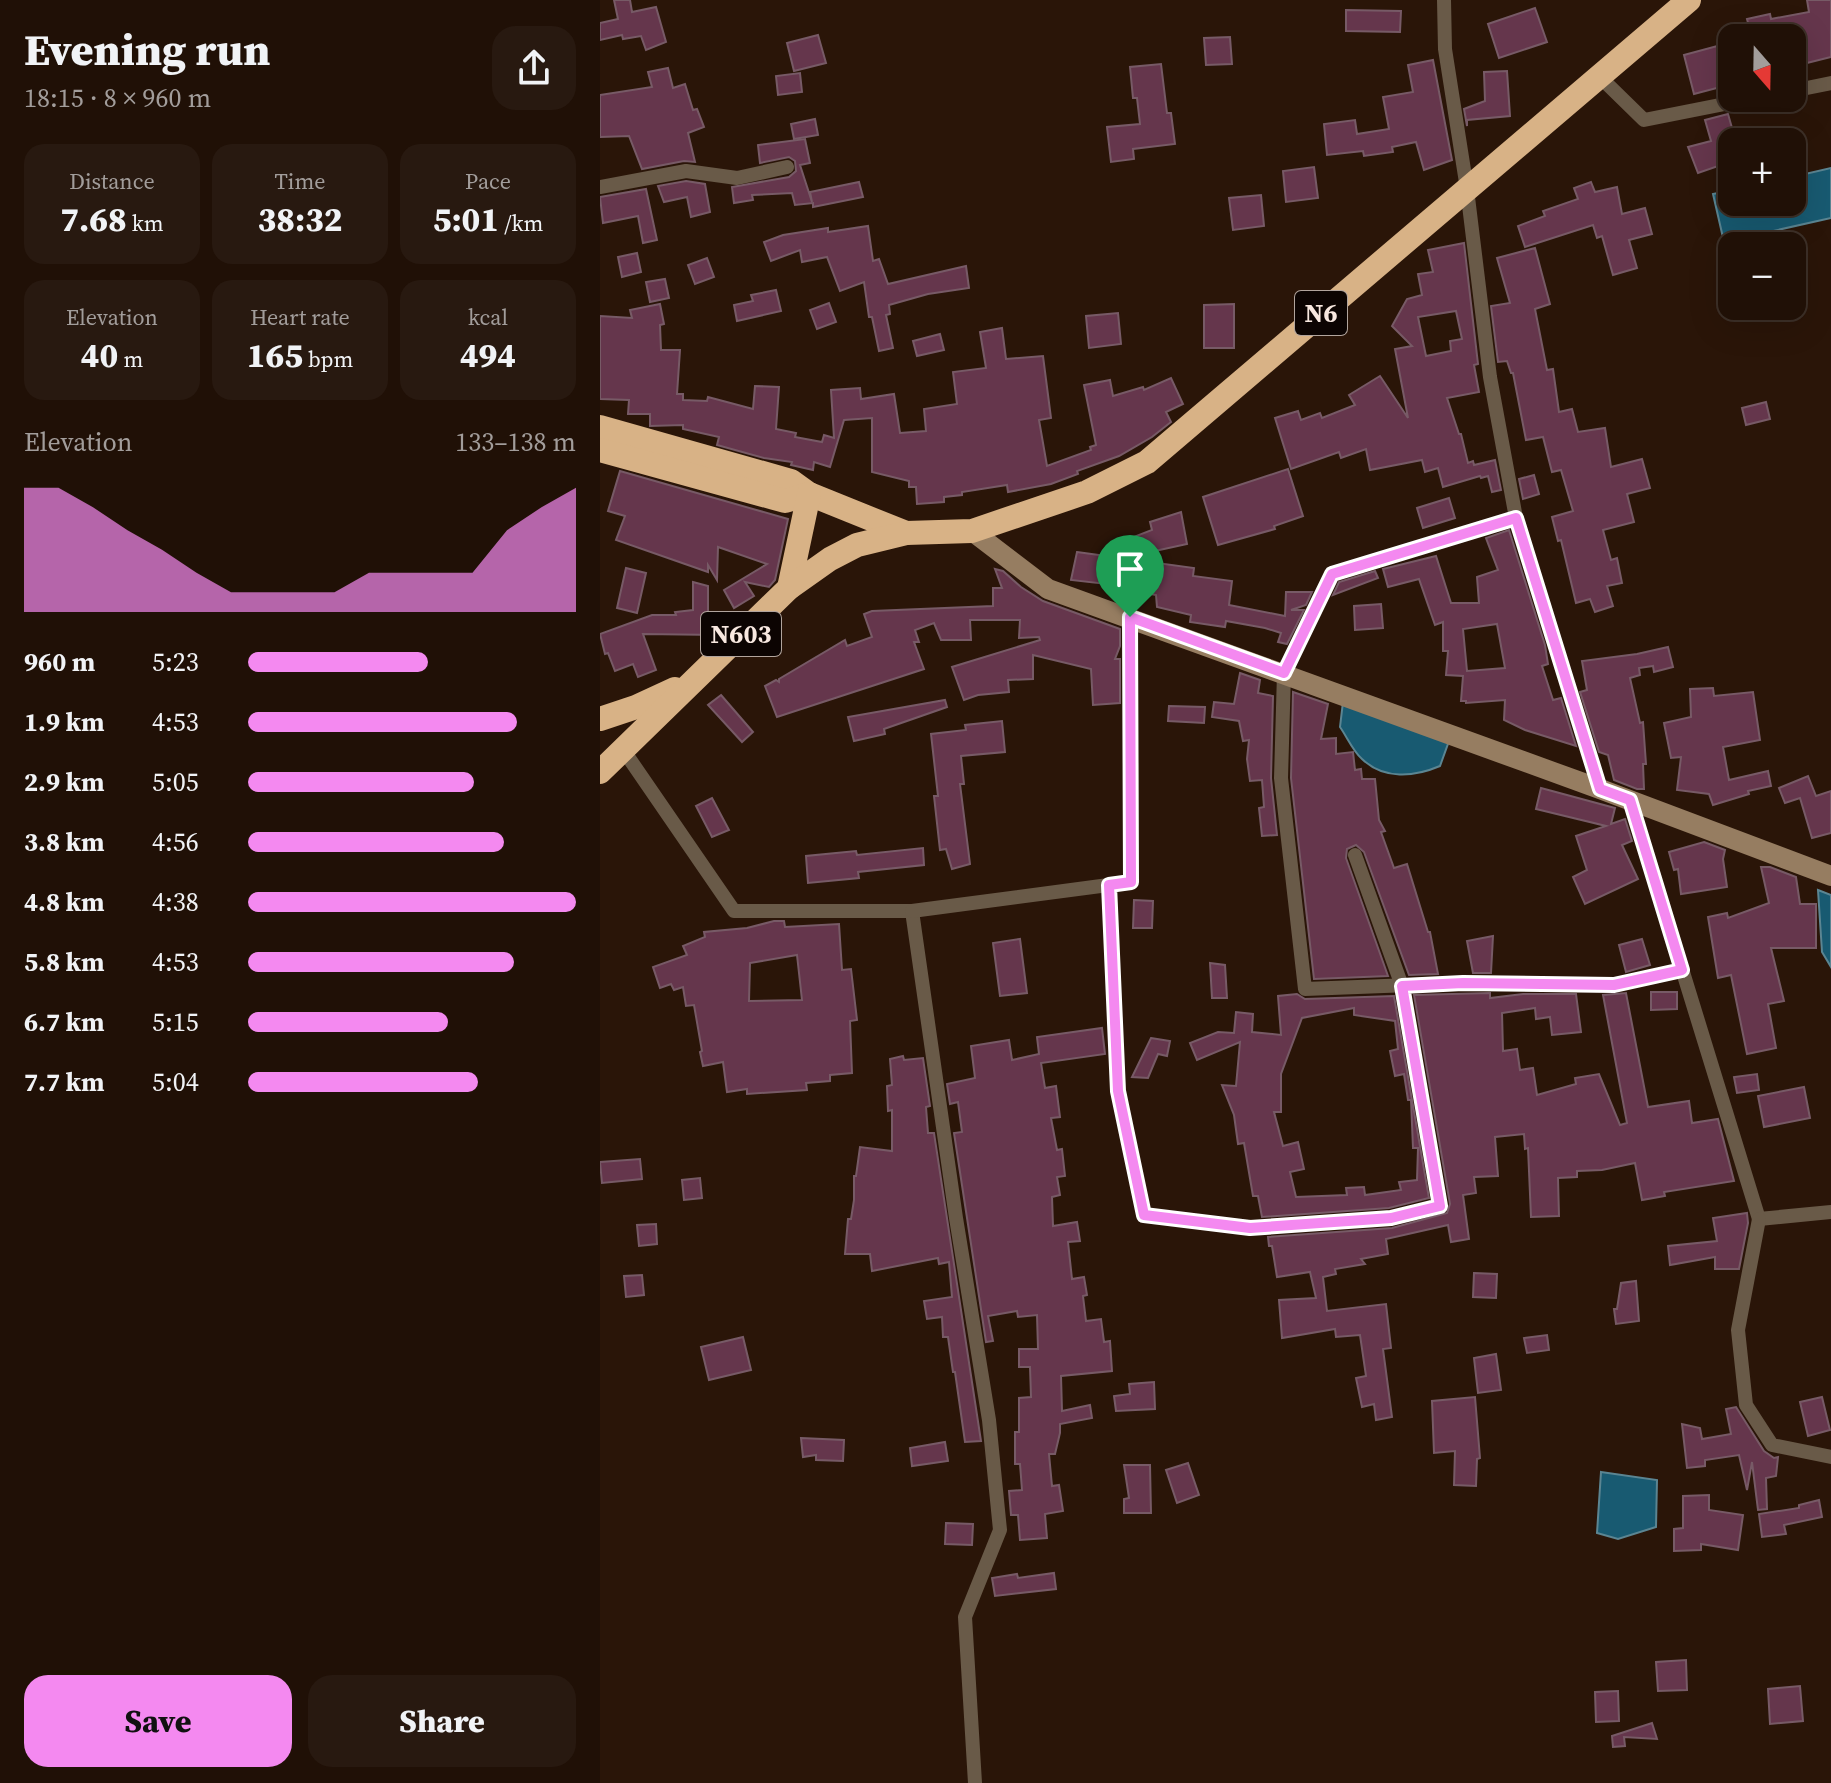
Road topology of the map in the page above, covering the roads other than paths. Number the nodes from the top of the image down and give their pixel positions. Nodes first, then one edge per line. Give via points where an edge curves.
1 (1444, 0) edge
2 (1689, 0) edge
3 (1599, 76) junction
4 (1831, 83) edge
5 (1806, 88) edge
6 (1718, 105) edge
7 (787, 167) dead end
8 (600, 187) edge
9 (1467, 189) junction
10 (600, 427) edge
11 (600, 450) edge
12 (809, 494) junction
13 (1516, 518) junction
14 (972, 531) junction
15 (906, 533) junction
16 (789, 588) junction
17 (1130, 617) junction
18 (1284, 673) junction
19 (692, 681) junction
20 (600, 719) edge
21 (622, 748) junction
22 (600, 772) edge
23 (1600, 789) junction
24 (1630, 800) junction
25 (1355, 855) dead end
26 (1831, 876) edge
27 (1109, 885) junction
28 (912, 911) junction
29 (1682, 970) junction
30 (1402, 986) junction
31 (1831, 1212) edge
32 (1759, 1219) junction
33 (1831, 1457) edge
34 (975, 1783) edge

1 - 9 street via 1445,49
2 - 3 highway, N6
3 - 6 street via 1644,120
3 - 9 highway, N6
4 - 5 street
7 - 8 street via 737,178 686,171
9 - 13 street via 1490,377
9 - 14 highway, N6 via 1147,462 1087,492
10 - 12 highway, N6 via 791,481
11 - 12 highway, N6 via 785,501
12 - 15 highway, N6
12 - 16 highway
13 - 18 street via 1332,574
13 - 23 street
14 - 15 highway, N6
14 - 17 street via 1048,589
15 - 16 highway, N603 via 857,545
16 - 19 highway, N603
17 - 18 street
17 - 27 street via 1131,882
18 - 23 street
18 - 30 street via 1281,778 1305,989
19 - 20 highway, N603
19 - 21 highway, N603
21 - 22 highway, N603
21 - 28 street via 734,911
23 - 24 street
24 - 26 street
24 - 29 street
25 - 30 street
27 - 28 street
27 - 30 street via 1118,1091 1144,1215 1250,1228 1391,1218 1440,1206
28 - 34 street via 989,1420 1000,1530 965,1617
29 - 30 street via 1614,985
29 - 32 street
31 - 32 street
32 - 33 street via 1738,1330 1746,1405 1772,1445

